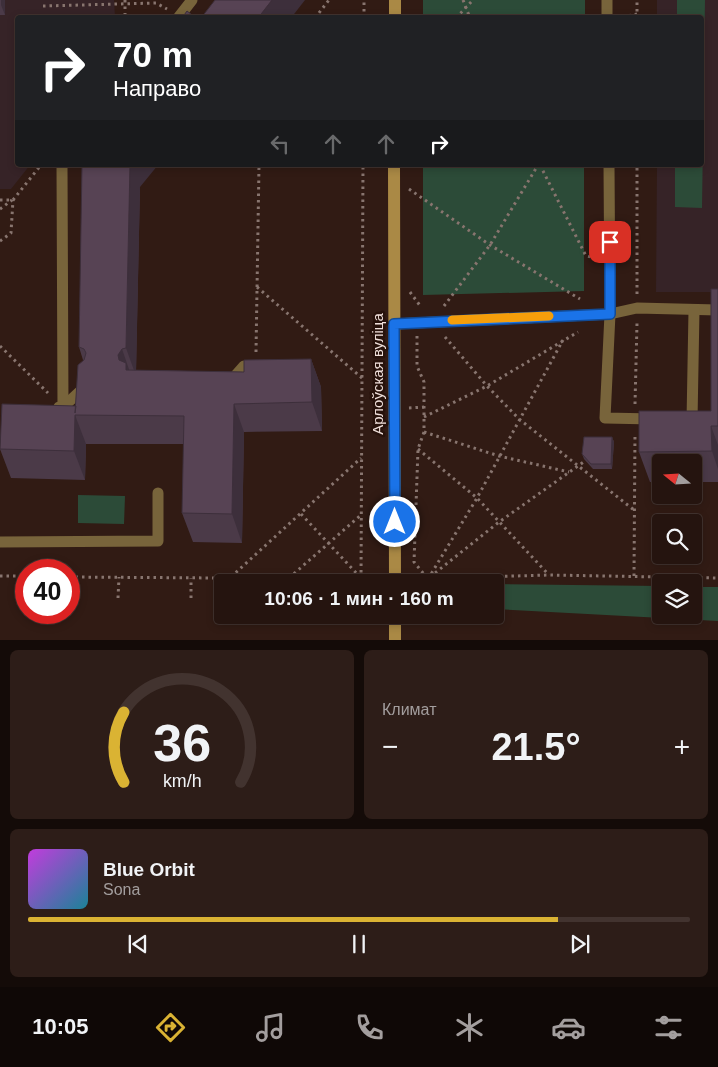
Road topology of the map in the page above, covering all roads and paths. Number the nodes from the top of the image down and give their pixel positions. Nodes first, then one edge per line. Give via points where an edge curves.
1 (192, 0) edge
2 (329, 0) edge
3 (364, 0) edge
4 (395, 0) edge
5 (463, 0) edge
6 (473, 0) edge
7 (607, 0) edge
8 (638, 0) edge
9 (125, 2) edge
10 (43, 6) dead end
11 (466, 8) junction
12 (125, 15) edge
13 (175, 15) edge
14 (180, 15) edge
15 (317, 15) edge
16 (364, 15) edge
17 (395, 15) edge
18 (459, 15) edge
19 (469, 15) edge
20 (607, 15) edge
21 (638, 15) edge
22 (39, 167) edge
23 (62, 167) edge
24 (259, 167) edge
25 (363, 167) edge
26 (538, 167) edge
27 (540, 167) edge
28 (609, 167) edge
29 (637, 167) edge
30 (394, 171) edge
31 (411, 182) dead end
32 (411, 191) junction
33 (0, 200) edge
34 (12, 200) junction
35 (411, 200) dead end
36 (0, 209) edge
37 (0, 241) edge
38 (490, 246) junction
39 (610, 261) junction
40 (257, 286) junction
41 (410, 291) dead end
42 (637, 308) junction
43 (694, 310) junction
44 (718, 310) edge
45 (610, 314) junction
46 (431, 321) junction
47 (394, 324) junction
48 (578, 331) dead end
49 (563, 340) junction
50 (0, 346) edge
51 (260, 366) joint
52 (362, 378) junction
53 (89, 383) edge
54 (216, 386) edge
55 (487, 386) junction
56 (63, 407) junction
57 (45, 408) edge
58 (424, 417) junction
59 (635, 418) junction
60 (519, 419) junction
61 (424, 432) junction
62 (418, 449) junction
63 (499, 456) junction
64 (362, 458) junction
65 (585, 461) edge
66 (577, 466) junction
67 (569, 472) junction
68 (158, 493) dead end
69 (477, 498) junction
70 (634, 510) junction
71 (301, 514) junction
72 (362, 514) junction
73 (499, 522) junction
74 (0, 542) edge
75 (328, 544) junction
76 (235, 574) edge
77 (294, 574) edge
78 (357, 574) edge
79 (362, 574) edge
80 (395, 574) edge
81 (424, 574) edge
82 (431, 574) edge
83 (434, 574) edge
84 (549, 575) junction
85 (0, 576) edge
86 (15, 576) edge
87 (80, 576) edge
88 (634, 576) junction
89 (119, 577) junction
90 (192, 578) junction
91 (214, 578) edge
92 (504, 578) edge
93 (718, 578) edge
94 (118, 598) dead end
95 (191, 598) dead end
96 (395, 624) edge
97 (395, 640) edge

1 - 14 lane
2 - 15 path
3 - 16 path
4 - 17 street
5 - 11 path
6 - 11 path
7 - 20 lane
8 - 21 path
9 - 10 path
9 - 12 path
9 - 13 path via 156,3
11 - 18 path
11 - 19 path
22 - 34 path
23 - 56 lane
24 - 40 path
25 - 52 path
26 - 38 path
27 - 39 path via 586,256
28 - 39 lane
29 - 42 path
30 - 32 path
30 - 47 street, Арлоўская вуліца
31 - 32 path
32 - 35 path
32 - 38 path
33 - 34 path
34 - 36 path
34 - 37 path via 11,233
38 - 45 path via 573,296
38 - 46 path
39 - 45 lane
40 - 51 path
40 - 52 path
41 - 46 path
42 - 43 lane
42 - 45 lane
42 - 59 path
43 - 44 lane
43 - 59 lane via 692,421
45 - 46 lane
45 - 59 lane via 605,418
46 - 47 lane
46 - 55 path
46 - 58 path via 418,333 417,366 424,382
47 - 80 street, Арлоўская вуліца
48 - 49 path
49 - 55 path
49 - 60 path
50 - 56 path
51 - 54 lane via 244,366 226,386
52 - 64 path
53 - 56 lane
55 - 58 path
55 - 60 path
56 - 57 lane
58 - 61 path
59 - 70 path
60 - 63 path
60 - 66 path
61 - 62 path
61 - 63 path
62 - 69 path
62 - 81 path via 414,562
63 - 67 path
63 - 69 path
64 - 71 path
64 - 72 path
65 - 66 path
66 - 67 path
66 - 70 path
67 - 73 path
68 - 74 lane via 158,541
69 - 73 path
69 - 82 path
70 - 88 path
71 - 75 path
71 - 76 path
72 - 75 path
72 - 79 path
73 - 83 path
73 - 84 path
75 - 77 path
75 - 78 path
84 - 88 path
84 - 92 path
85 - 86 path
87 - 89 path
88 - 93 path
89 - 90 path
89 - 94 path
90 - 91 path
90 - 95 path
96 - 97 street

